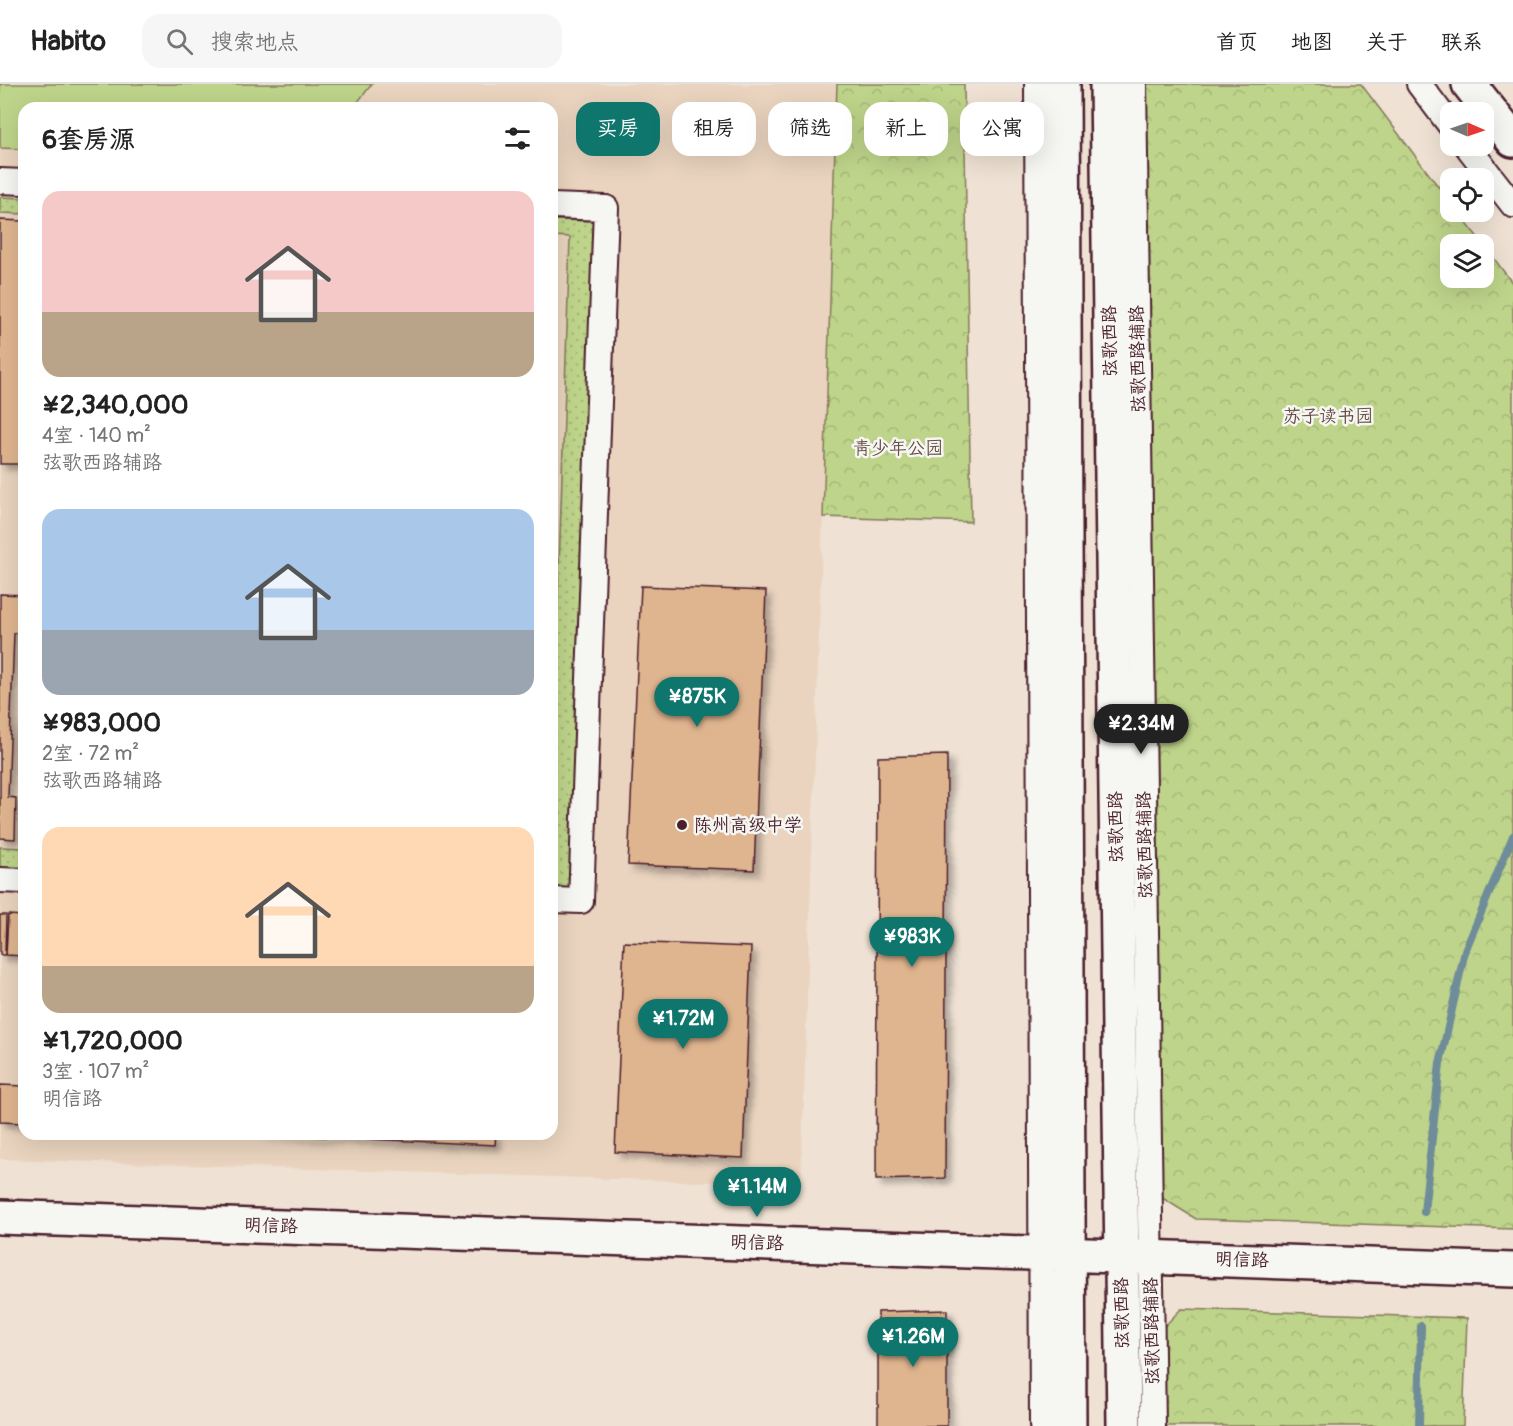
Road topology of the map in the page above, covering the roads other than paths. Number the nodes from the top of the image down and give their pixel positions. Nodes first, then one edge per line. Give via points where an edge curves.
1 (1037, 84) edge
2 (1063, 84) edge
3 (1107, 84) edge
4 (1134, 84) edge
5 (1419, 84) edge
6 (1469, 84) edge
7 (1440, 112) edge
8 (1513, 140) edge
9 (1475, 156) edge
10 (0, 181) edge
11 (18, 182) edge
12 (1513, 205) edge
13 (558, 206) edge
14 (0, 880) edge
15 (18, 881) edge
16 (558, 900) edge
17 (0, 1217) edge
18 (1055, 1253) junction
19 (1136, 1257) junction
20 (1513, 1270) edge
21 (1042, 1426) edge
22 (1069, 1426) edge
23 (1124, 1426) edge
24 (1153, 1426) edge

1 - 18 street
2 - 18 main road
3 - 19 main road, 弦歌西路
4 - 19 street, 弦歌西路辅路
5 - 7 street
6 - 8 main road
9 - 12 street
10 - 11 street
13 - 16 street via 606,208 581,901
14 - 15 street
17 - 18 main road, 明信路
18 - 19 main road, 明信路
18 - 21 street
18 - 22 main road
19 - 20 main road, 明信路
19 - 23 main road, 弦歌西路
19 - 24 street, 弦歌西路辅路

